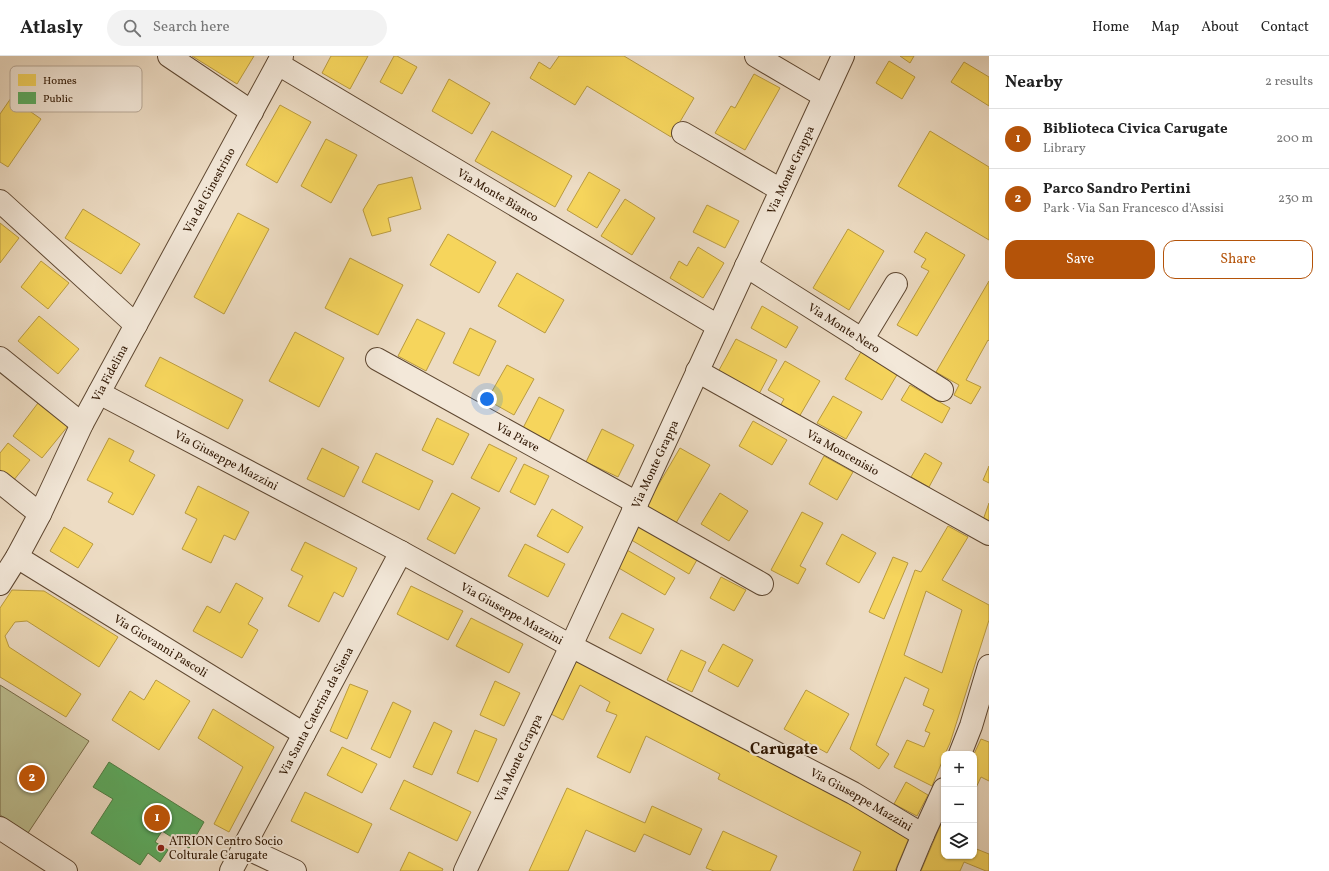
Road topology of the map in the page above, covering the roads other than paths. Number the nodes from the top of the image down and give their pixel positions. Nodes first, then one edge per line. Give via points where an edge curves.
1 (169, 56) edge
2 (756, 56) edge
3 (843, 56) edge
4 (280, 60) edge
5 (824, 96) junction
6 (252, 112) junction
7 (683, 133) dead end
8 (781, 190) junction
9 (0, 201) edge
10 (746, 266) junction
11 (896, 284) dead end
12 (136, 325) junction
13 (718, 326) junction
14 (862, 340) junction
15 (0, 358) edge
16 (377, 359) dead end
17 (697, 371) junction
18 (942, 390) dead end
19 (99, 393) junction
20 (82, 424) junction
21 (0, 482) edge
22 (635, 507) junction
23 (40, 514) junction
24 (989, 534) edge
25 (401, 552) junction
26 (17, 557) junction
27 (0, 584) edge
28 (762, 584) dead end
29 (571, 646) junction
30 (989, 666) edge
31 (304, 734) junction
32 (961, 751) edge
33 (941, 795) edge
34 (0, 828) edge
35 (923, 834) junction
36 (244, 847) junction
37 (283, 868) edge
38 (66, 871) edge
39 (231, 871) edge
40 (465, 871) edge
41 (908, 871) edge

1 - 6 street
2 - 5 street
3 - 5 street, Via Monte Grappa
4 - 6 street, Via del Ginestrino
4 - 13 street, Via Monte Bianco
5 - 8 street, Via Monte Grappa
6 - 12 street, Via del Ginestrino
7 - 8 street
8 - 10 street, Via Monte Grappa
9 - 12 street
10 - 13 street, Via Monte Grappa
10 - 14 street, Via Monte Nero
11 - 14 street
12 - 19 street, Via Fidelina
13 - 17 street, Via Monte Grappa
14 - 18 street, Via Monte Nero
15 - 20 street
16 - 22 street, Via Piave
17 - 22 street, Via Monte Grappa
17 - 24 street, Via Moncenisio
19 - 20 street, Via Fidelina
19 - 25 street, Via Giuseppe Mazzini
20 - 23 street, Via Fidelina
21 - 23 street
22 - 28 street, Via Piave
22 - 29 street, Via Monte Grappa
23 - 26 street, Via Fidelina
25 - 29 street, Via Giuseppe Mazzini
25 - 31 street, Via Santa Caterina da Siena
26 - 27 street, Via Fidelina
26 - 31 street, Via Giovanni Pascoli
29 - 35 street, Via Giuseppe Mazzini via 853,793
29 - 40 street, Via Monte Grappa
30 - 32 street
31 - 36 street, Via Santa Caterina da Siena
33 - 35 street
34 - 38 street
35 - 41 street
36 - 37 street
36 - 39 street, Via Santa Caterina da Siena

